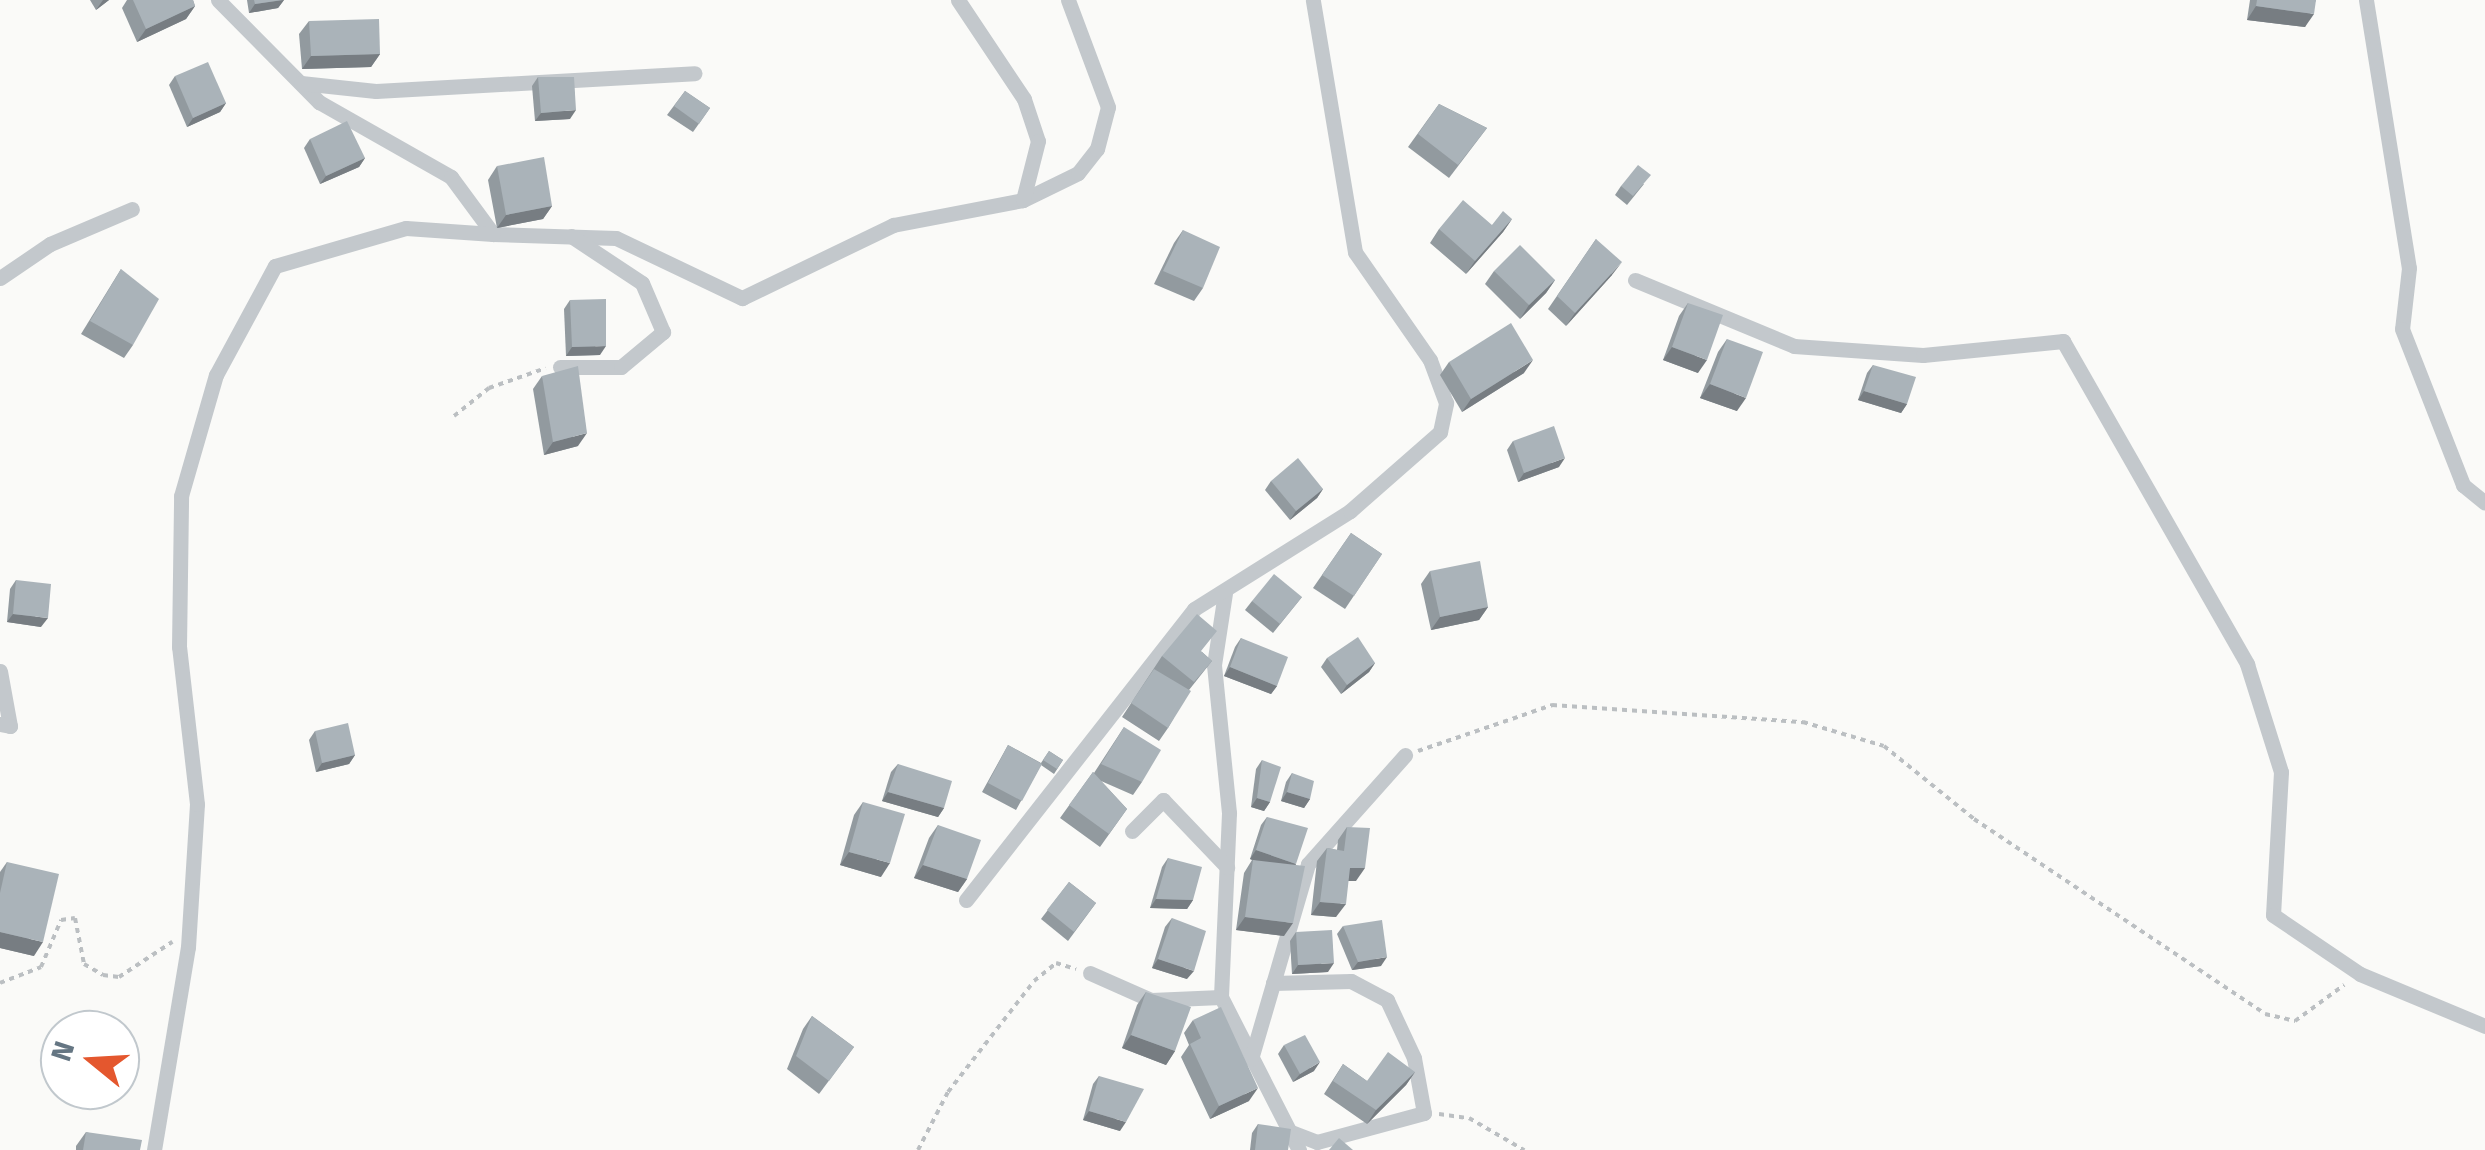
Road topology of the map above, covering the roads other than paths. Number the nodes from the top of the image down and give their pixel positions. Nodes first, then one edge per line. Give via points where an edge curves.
1 (218, 0) edge
2 (958, 0) edge
3 (1068, 0) edge
4 (1313, 0) edge
5 (2366, 0) edge
6 (694, 73) dead end
7 (301, 82) junction
8 (1023, 200) junction
9 (132, 209) dead end
10 (493, 234) junction
11 (568, 234) junction
12 (0, 278) edge
13 (1634, 280) dead end
14 (560, 366) edge
15 (2485, 504) edge
16 (1225, 594) junction
17 (0, 671) edge
18 (0, 724) edge
19 (1405, 755) road end
20 (1132, 832) dead end
21 (1227, 867) junction
22 (966, 900) dead end
23 (1090, 973) road end
24 (1272, 984) junction
25 (1221, 997) junction
26 (2485, 1026) edge
27 (1251, 1060) junction
28 (1288, 1131) junction
29 (154, 1150) edge
30 (1299, 1150) edge

1 - 7 street
2 - 8 street via 1024,99 1038,140
3 - 8 street via 1108,107 1097,150 1078,173
4 - 16 street via 1355,252 1430,360 1446,402 1440,432 1410,462
5 - 15 street via 2409,268 2402,329 2462,485
6 - 7 street via 376,91
7 - 10 street via 450,177
8 - 11 street via 893,225 742,298 616,238
9 - 12 street via 50,244
10 - 11 street
10 - 29 street via 406,228 275,266 216,374 181,496 179,647 197,804 188,931
11 - 14 street via 642,283 663,332 621,367
13 - 26 street via 1794,346 1923,355 2063,341 2247,664 2281,772 2273,915 2360,974
16 - 21 street via 1214,664
16 - 22 street via 1194,610 1159,651
17 - 18 street via 10,726
19 - 24 street via 1308,864
20 - 21 street via 1163,800
21 - 25 street
23 - 25 street via 1151,1000
24 - 27 street
24 - 28 street via 1351,981 1387,1000 1414,1058 1424,1113 1317,1142
25 - 27 street
27 - 28 street
28 - 30 street

